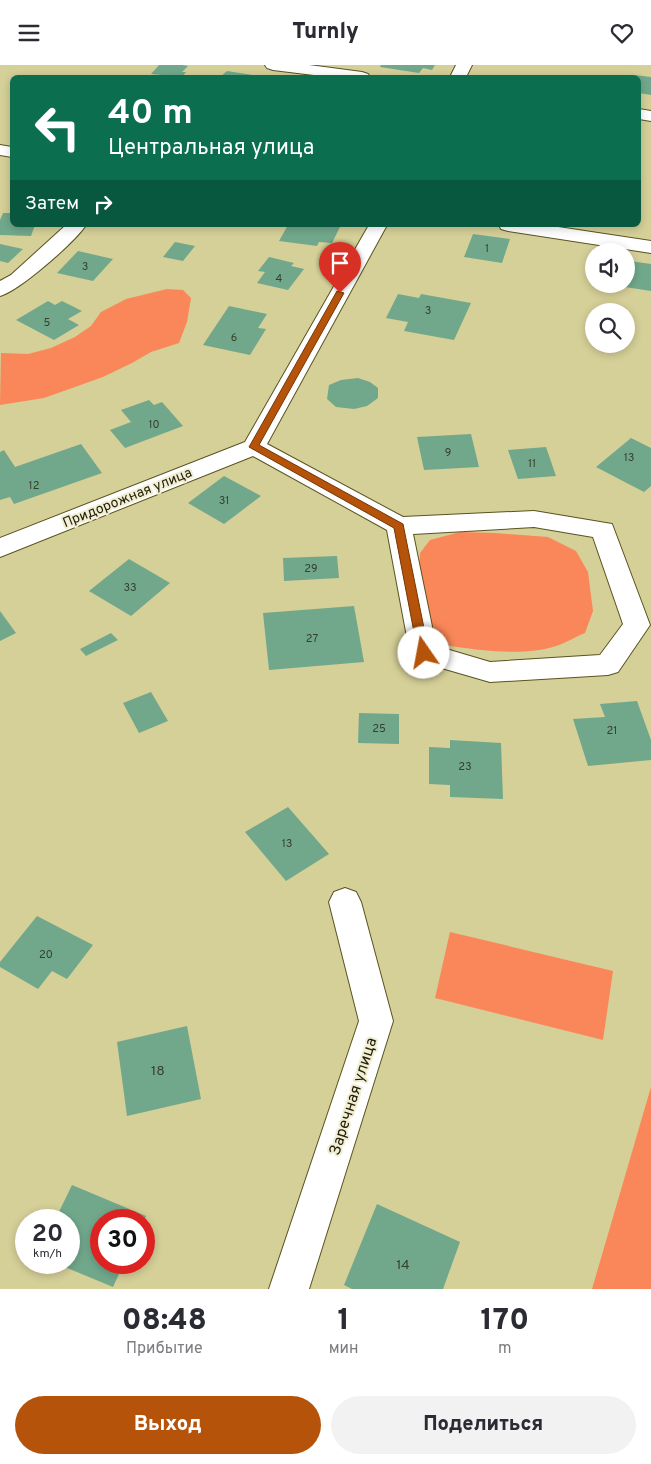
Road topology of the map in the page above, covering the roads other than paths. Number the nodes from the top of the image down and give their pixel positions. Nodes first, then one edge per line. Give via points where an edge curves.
1 (273, 65) edge
2 (347, 75) edge
3 (74, 227) edge
4 (377, 227) edge
5 (521, 227) edge
6 (651, 247) edge
7 (0, 290) edge
8 (254, 447) junction
9 (399, 526) junction
10 (0, 549) edge
11 (345, 902) dead end
12 (289, 1289) edge

1 - 2 street
3 - 7 street via 18,279
4 - 8 street
5 - 6 street
8 - 9 street
8 - 10 street, Придорожная улица
9 - 9 street via 534,519 603,530 637,625 608,665 490,673 424,653
11 - 12 street, Заречная улица via 376,1021

